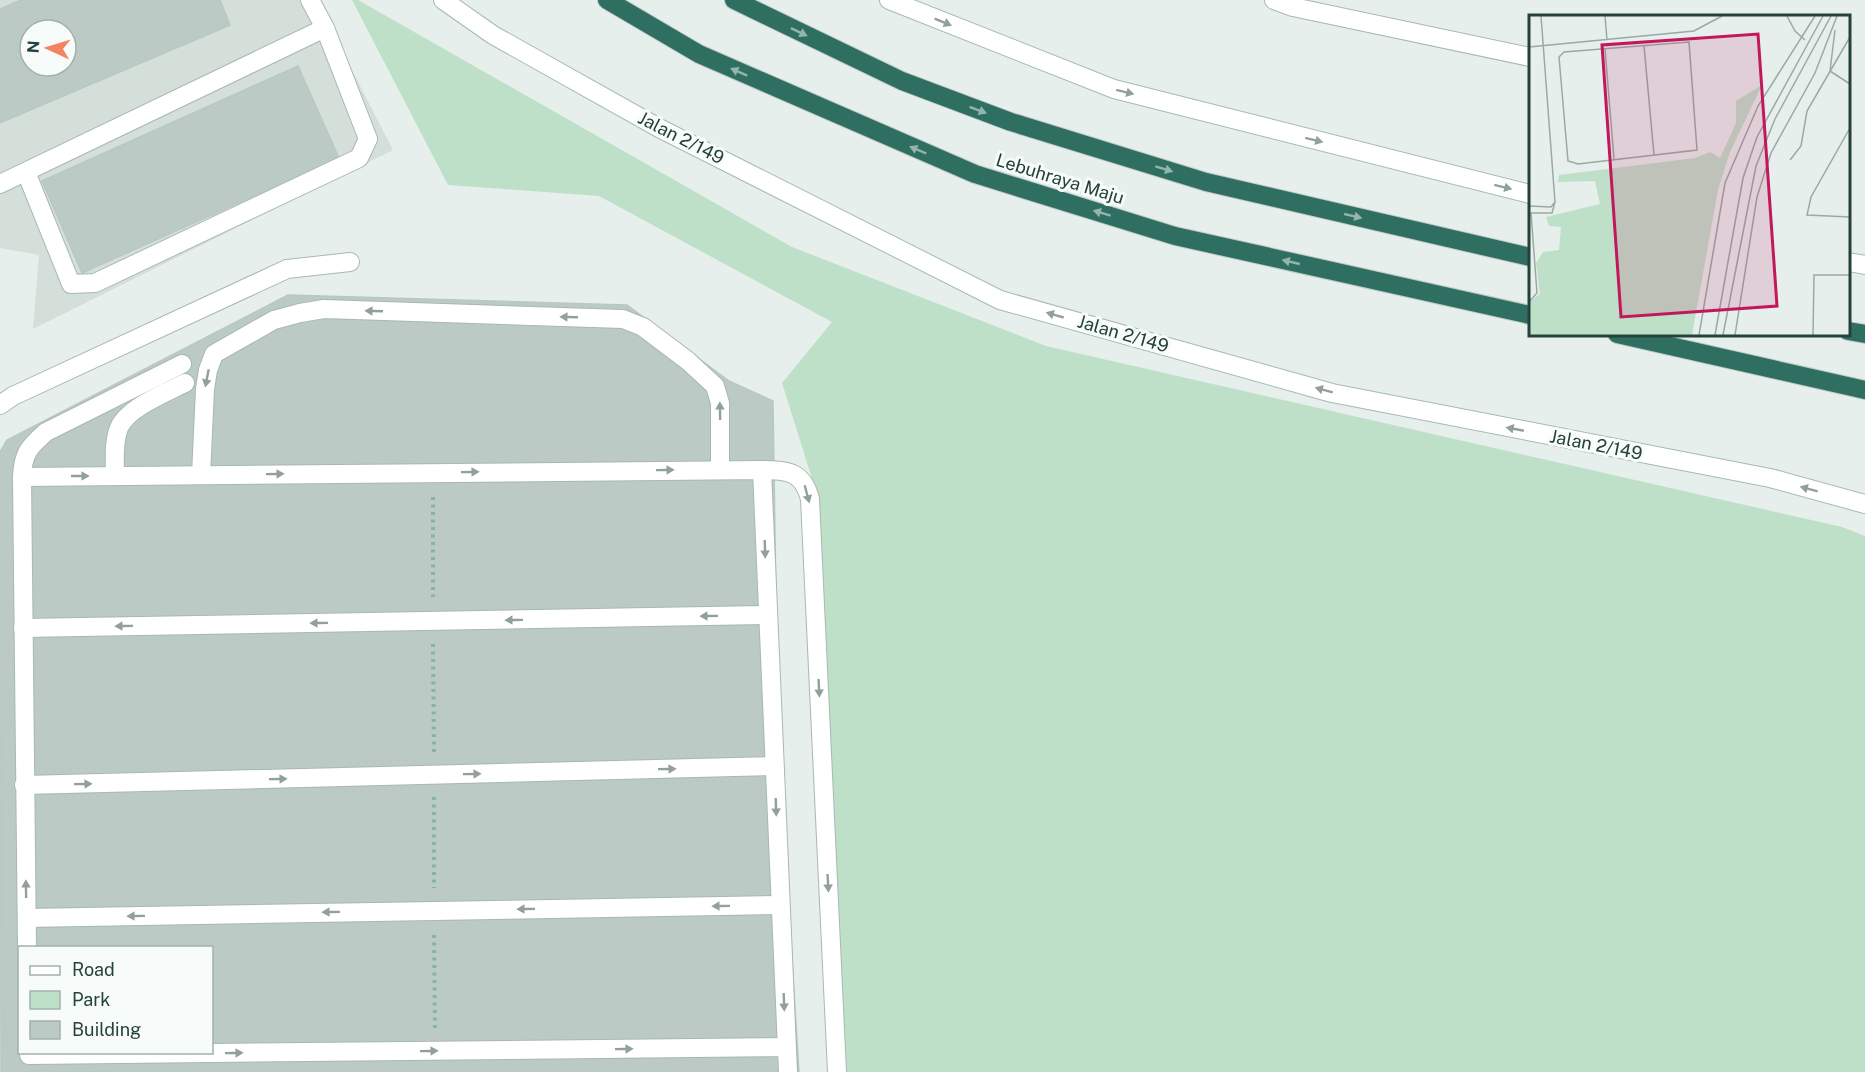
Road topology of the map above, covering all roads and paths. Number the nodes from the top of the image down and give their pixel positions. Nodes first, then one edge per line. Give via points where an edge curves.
1 (310, 0) edge
2 (443, 0) edge
3 (607, 0) edge
4 (889, 0) edge
5 (1274, 0) edge
6 (740, 3) edge
7 (325, 28) junction
8 (1529, 57) edge
9 (26, 172) junction
10 (0, 184) edge
11 (1529, 194) edge
12 (1529, 257) edge
13 (350, 262) dead end
14 (1850, 262) edge
15 (1865, 265) edge
16 (1529, 315) edge
17 (1850, 330) edge
18 (1865, 334) edge
19 (1626, 336) edge
20 (182, 364) dead end
21 (185, 383) dead end
22 (1865, 390) edge
23 (0, 405) edge
24 (720, 470) junction
25 (762, 470) junction
26 (201, 475) junction
27 (115, 476) junction
28 (22, 477) junction
29 (1865, 504) edge
30 (767, 615) junction
31 (23, 628) junction
32 (774, 766) junction
33 (24, 785) junction
34 (780, 905) junction
35 (27, 918) junction
36 (27, 946) edge
37 (786, 1047) junction
38 (29, 1060) edge
39 (788, 1072) edge
40 (837, 1072) edge

1 - 7 street
29 -> 2 street, Jalan 2/149 via 1770,478 1332,393 1000,300 659,128 493,35
16 -> 3 highway, Lebuhraya Maju via 1175,236 975,174 699,54
4 -> 11 street via 1114,89
5 - 8 street
6 -> 12 highway via 902,81 1011,122 1206,182
7 - 9 street
7 - 9 street via 368,139 359,158 95,282 71,284
9 - 10 street
13 - 23 street via 287,269
14 - 15 street
17 - 18 highway
19 - 22 highway
20 - 28 street via 46,432 30,446 22,460
21 - 27 street via 147,402 119,427
24 - 25 street
26 -> 24 street
24 -> 26 street via 720,403 715,386 643,327 623,320 324,309 274,320 214,354 205,388
25 -> 30 street
25 -> 40 street via 790,472 807,488 810,499
26 - 27 street
28 -> 27 street
28 - 31 street
30 -> 31 street
30 - 32 street
31 - 33 street
33 -> 32 street
32 -> 34 street
35 -> 33 street
34 -> 35 street
34 -> 37 street
35 - 36 street
38 -> 37 street
37 - 39 street

